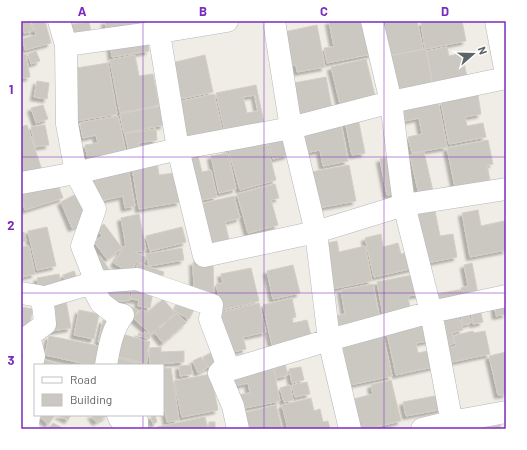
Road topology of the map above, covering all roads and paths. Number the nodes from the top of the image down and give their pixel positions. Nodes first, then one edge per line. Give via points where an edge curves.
1 (59, 21) edge
2 (227, 21) edge
3 (274, 21) edge
4 (372, 21) edge
5 (496, 21) edge
6 (158, 26) edge
7 (66, 45) junction
8 (506, 74) edge
9 (506, 78) edge
10 (391, 102) junction
11 (291, 128) junction
12 (178, 149) junction
13 (76, 173) junction
14 (21, 182) edge
15 (506, 189) edge
16 (404, 205) junction
17 (316, 232) junction
18 (96, 282) junction
19 (21, 293) edge
20 (506, 296) edge
21 (42, 298) junction
22 (431, 312) junction
23 (329, 340) junction
24 (106, 364) edge
25 (219, 373) junction
26 (506, 412) edge
27 (118, 416) edge
28 (452, 426) edge
29 (29, 429) edge
30 (137, 429) edge
31 (238, 429) edge
32 (350, 429) edge
33 (422, 429) edge

1 - 7 street
2 - 6 street
3 - 11 street
4 - 10 street
5 - 8 street
6 - 7 street
6 - 12 street
7 - 13 street via 67,124
9 - 10 street
10 - 11 street
10 - 16 street
11 - 12 street
11 - 17 street
12 - 13 street
12 - 17 street via 204,256
13 - 14 street
13 - 18 street via 95,209 82,246
15 - 16 street
16 - 17 street
16 - 22 street
17 - 23 street
18 - 21 street
18 - 24 street via 99,284 94,292 101,302 114,313 123,315 117,323
18 - 25 street via 137,278 212,306 210,319 227,364
19 - 21 street
20 - 22 street
21 - 29 street via 45,324 29,336 34,356 29,378
22 - 23 street
22 - 28 street
23 - 25 street
23 - 32 street
25 - 31 street via 233,406
26 - 28 street
27 - 30 street via 120,419 137,420
28 - 33 street

